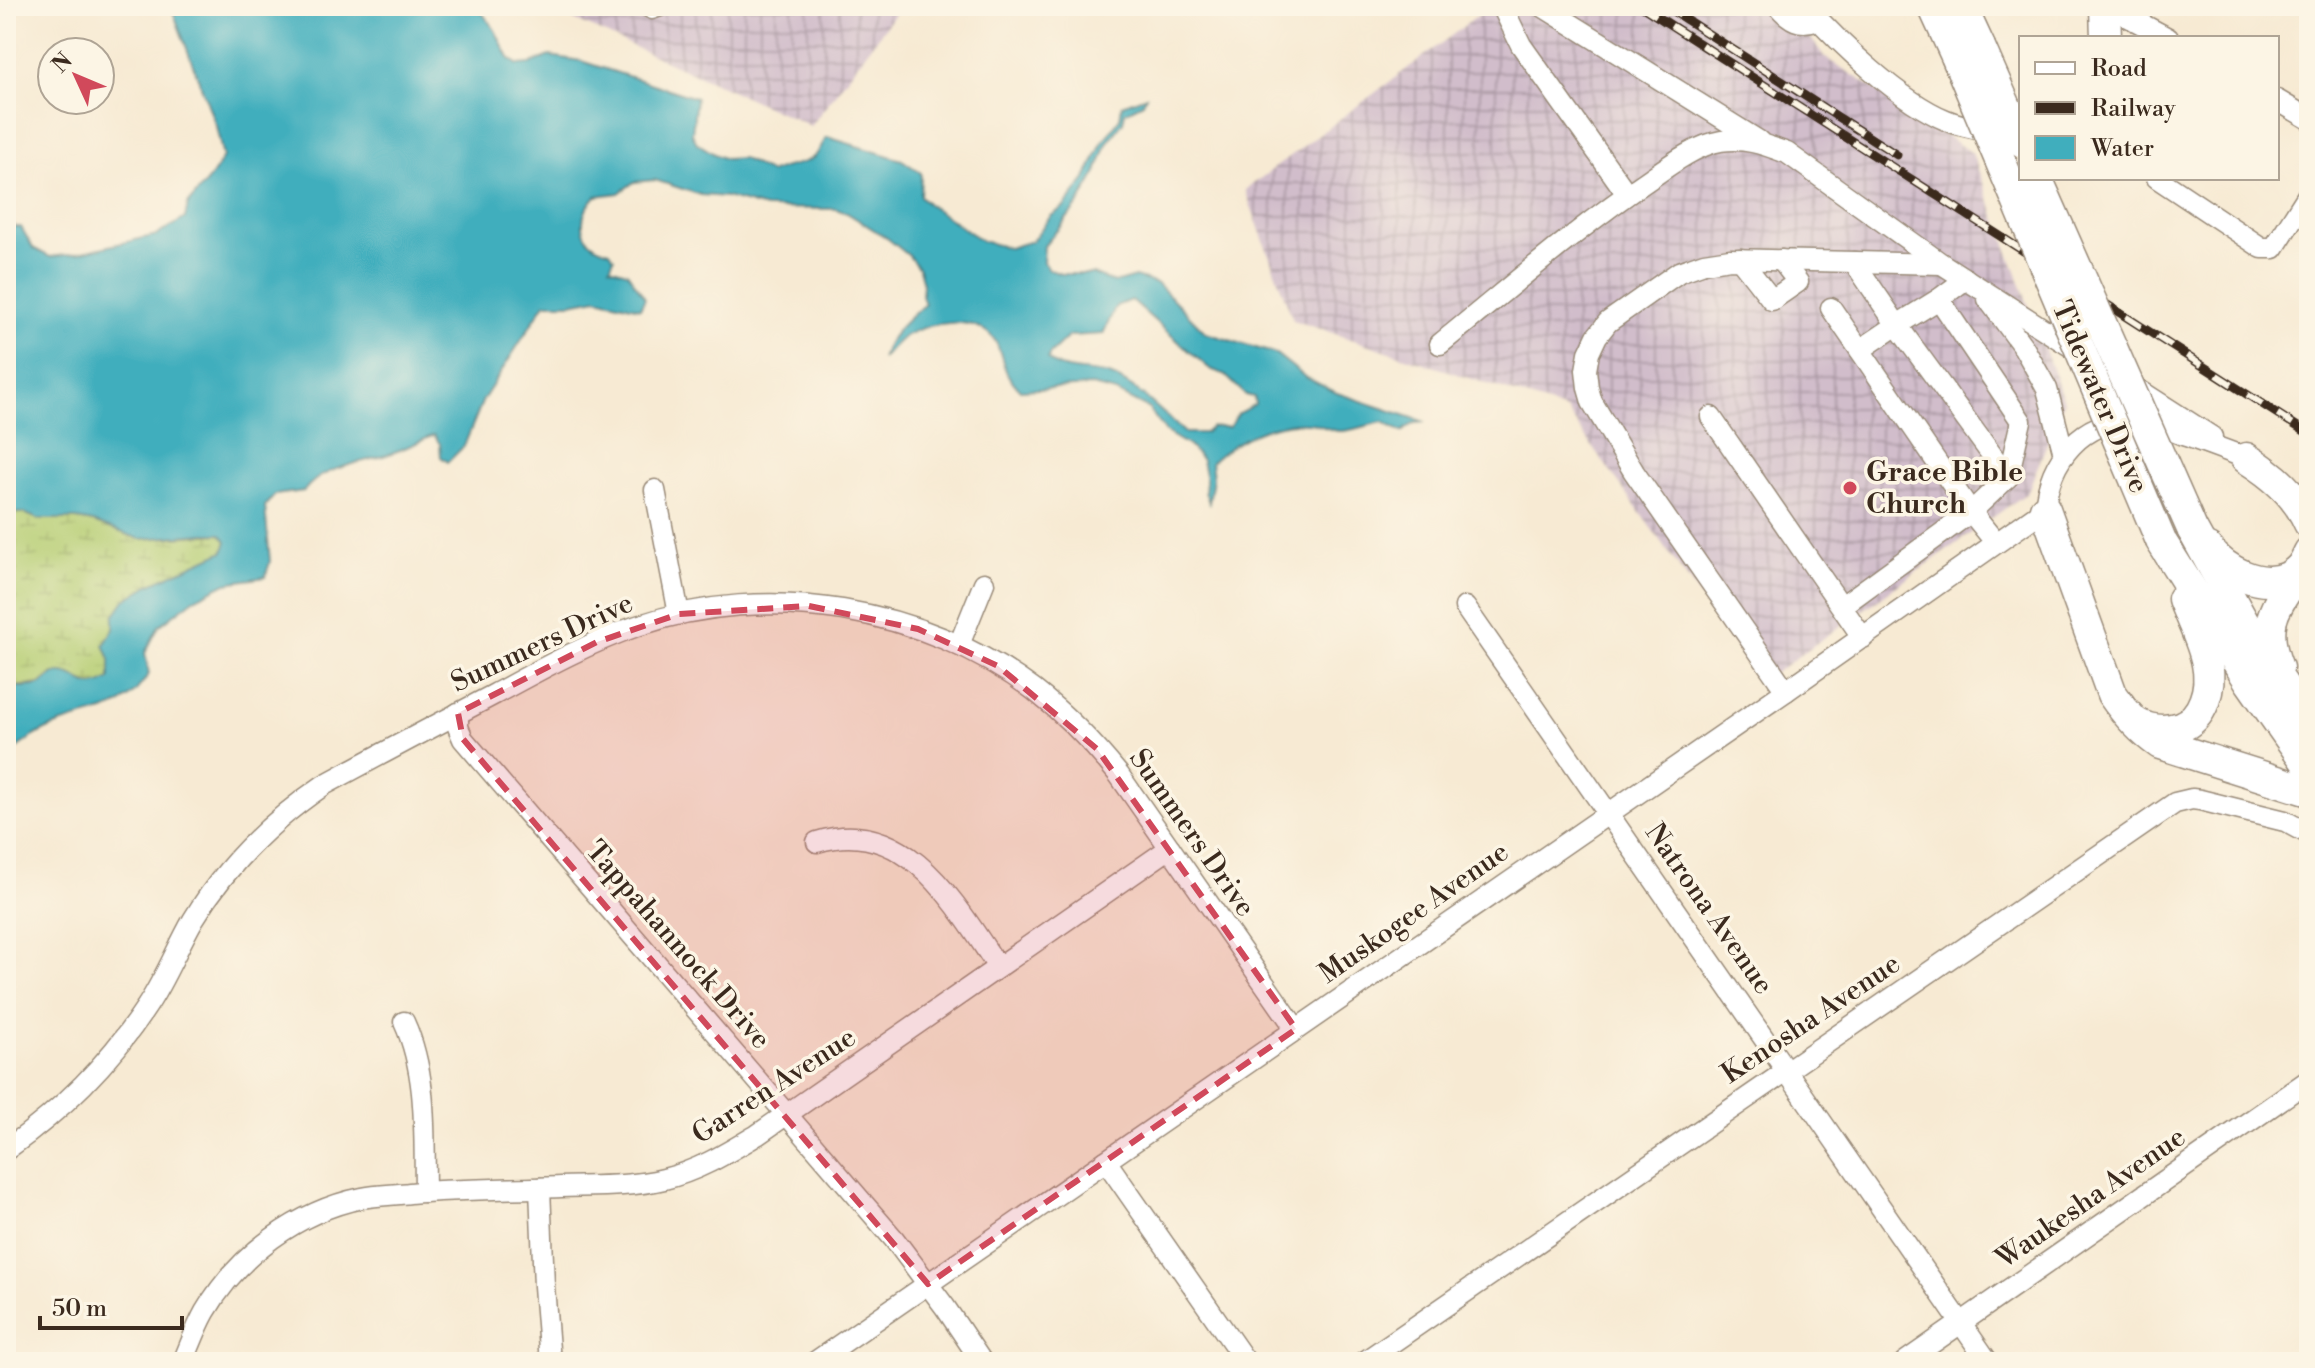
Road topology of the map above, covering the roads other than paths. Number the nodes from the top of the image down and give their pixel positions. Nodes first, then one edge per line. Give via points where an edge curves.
1 (647, 6) edge
2 (660, 6) edge
3 (1502, 6) edge
4 (1542, 6) edge
5 (1778, 6) edge
6 (1933, 6) edge
7 (1961, 6) edge
8 (1812, 13) edge
9 (2112, 20) edge
10 (2162, 36) edge
11 (1968, 52) junction
12 (2279, 101) edge
13 (2309, 119) edge
14 (2019, 131) edge
15 (2019, 138) edge
16 (1762, 143) junction
17 (2038, 180) edge
18 (2160, 180) edge
19 (2309, 193) edge
20 (1627, 194) junction
21 (1740, 259) junction
22 (1781, 260) junction
23 (1854, 262) junction
24 (1942, 264) junction
25 (1974, 284) junction
26 (1939, 299) junction
27 (1831, 308) dead end
28 (1897, 325) junction
29 (1440, 344) dead end
30 (1860, 350) junction
31 (1711, 417) dead end
32 (2064, 454) junction
33 (2246, 458) junction
34 (2008, 477) junction
35 (655, 490) dead end
36 (2045, 509) junction
37 (1971, 512) junction
38 (2309, 523) edge
39 (2192, 529) junction
40 (2161, 541) junction
41 (1996, 543) junction
42 (2306, 559) edge
43 (984, 583) dead end
44 (1842, 606) junction
45 (1465, 607) dead end
46 (679, 614) junction
47 (1863, 638) junction
48 (959, 645) junction
49 (1786, 691) junction
50 (2290, 696) junction
51 (458, 713) junction
52 (2137, 723) junction
53 (2309, 723) edge
54 (2309, 766) edge
55 (2309, 791) edge
56 (1609, 814) junction
57 (2309, 834) edge
58 (817, 842) dead end
59 (1170, 848) junction
60 (998, 967) junction
61 (404, 1022) dead end
62 (1296, 1029) junction
63 (1787, 1071) junction
64 (2309, 1080) edge
65 (786, 1115) junction
66 (6, 1150) edge
67 (1106, 1161) junction
68 (540, 1188) junction
69 (425, 1192) junction
70 (928, 1284) junction
71 (1961, 1324) junction
72 (183, 1362) edge
73 (550, 1362) edge
74 (815, 1362) edge
75 (982, 1362) edge
76 (1246, 1362) edge
77 (1364, 1362) edge
78 (1905, 1362) edge
79 (1988, 1362) edge

1 - 2 street
3 - 20 street via 1521,45
4 - 16 street
5 - 8 street via 1797,22 1808,23
6 - 11 highway, Tidewater Drive
7 - 11 highway, Tidewater Drive
8 - 14 street via 1921,107 1966,127
9 - 10 street
11 - 15 highway, Tidewater Drive, bridge
11 - 40 highway, Tidewater Drive, bridge
12 - 13 street
16 - 20 street via 1719,142
16 - 24 street via 1787,153
17 - 39 highway, Tidewater Drive, bridge
18 - 19 street via 2262,248 2274,248
20 - 29 street
21 - 22 street
21 - 22 street via 1772,300 1798,282
21 - 49 street via 1679,272 1608,322 1589,353 1586,370 1592,402 1634,472
22 - 23 street
23 - 24 street
23 - 28 street
24 - 25 street
25 - 26 street
25 - 32 street via 2038,370
25 - 33 street
26 - 28 street
26 - 34 street via 2021,421
27 - 30 street
28 - 30 street
28 - 34 street
30 - 37 street
31 - 44 street
32 - 33 street via 2098,428 2136,421
32 - 36 street via 2053,471
33 - 38 highway via 2285,487
34 - 37 street
35 - 46 street
36 - 41 street, Muskogee Avenue
36 - 52 highway via 2112,694
37 - 41 street
37 - 44 street
39 - 42 highway via 2216,559 2249,578 2289,576
39 - 50 highway, Tidewater Drive
40 - 52 highway via 2209,681 2198,716 2185,725 2157,731
40 - 54 highway, Tidewater Drive
41 - 47 street, Muskogee Avenue
42 - 50 highway via 2279,602 2269,632
43 - 48 street
44 - 47 street
45 - 56 street, Natrona Avenue
46 - 48 street, Summers Drive via 764,604 809,606 869,615
46 - 51 street, Summers Drive via 597,642
47 - 49 street, Muskogee Avenue
48 - 59 street, Summers Drive via 1022,682 1067,718 1119,775
49 - 56 street, Muskogee Avenue
50 - 53 highway, Tidewater Drive
51 - 65 street, Tappahannock Drive via 463,739
51 - 66 street, Summers Drive via 324,785 272,824 216,885 148,1004 101,1066 64,1106
52 - 55 highway via 2160,744
56 - 62 street, Muskogee Avenue
56 - 63 street, Natrona Avenue
57 - 63 street, Kenosha Avenue via 2285,821 2200,800 2175,803
58 - 60 street via 863,837 896,849 949,895
59 - 60 street, Garren Avenue
59 - 62 street, Summers Drive
60 - 65 street, Garren Avenue
61 - 69 street via 418,1060
62 - 67 street, Muskogee Avenue
63 - 71 street, Natrona Avenue
63 - 77 street, Kenosha Avenue
64 - 71 street, Waukesha Avenue
65 - 68 street, Garren Avenue via 691,1171 635,1184
65 - 70 street, Tappahannock Drive
67 - 70 street, Muskogee Avenue
67 - 76 street
68 - 69 street, Garren Avenue
68 - 73 street
69 - 72 street, Garren Avenue via 335,1205 279,1233 226,1282 205,1312
70 - 74 street, Muskogee Avenue
70 - 75 street, Tappahannock Drive
71 - 78 street, Waukesha Avenue
71 - 79 street, Natrona Avenue

